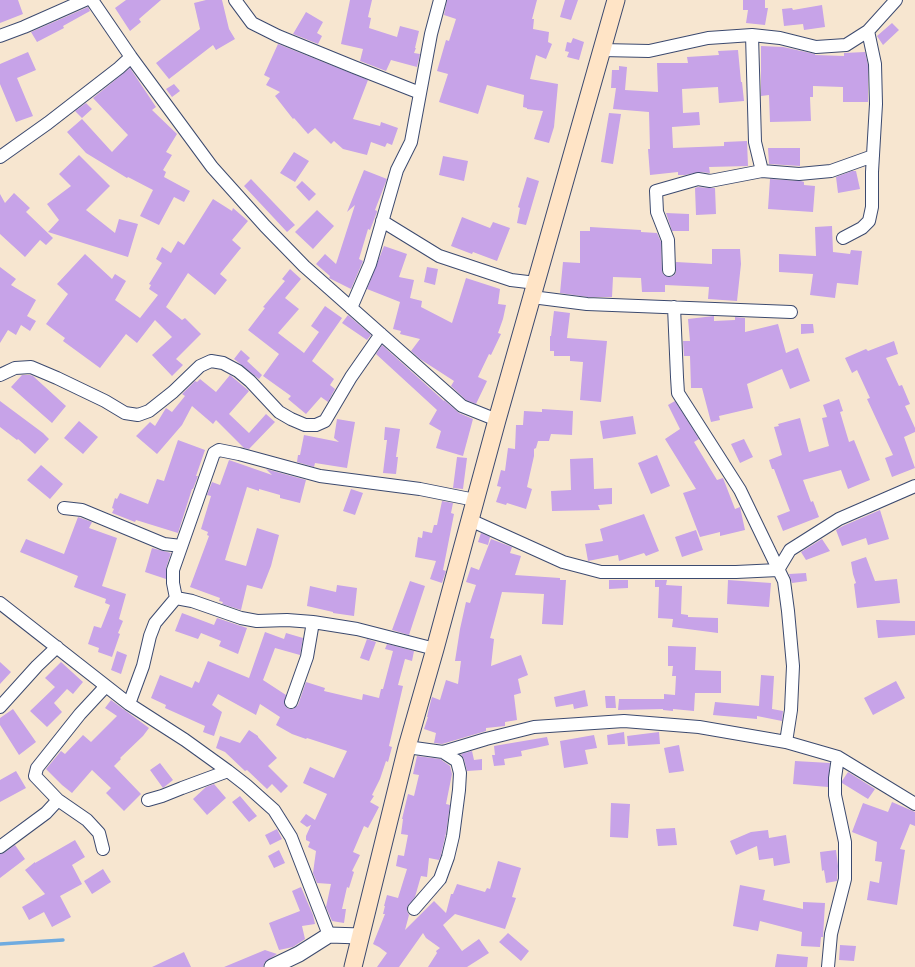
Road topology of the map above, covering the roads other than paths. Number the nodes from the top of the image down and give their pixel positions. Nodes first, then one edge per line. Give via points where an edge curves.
1 (85, 0) edge
2 (92, 0) edge
3 (235, 0) edge
4 (440, 0) edge
5 (616, 0) edge
6 (896, 0) edge
7 (868, 31) junction
8 (752, 35) junction
9 (0, 36) edge
10 (602, 50) junction
11 (131, 57) junction
12 (420, 92) junction
13 (873, 156) junction
14 (0, 157) edge
15 (762, 171) junction
16 (382, 221) junction
17 (843, 238) dead end
18 (669, 270) dead end
19 (534, 290) junction
20 (674, 307) junction
21 (351, 308) junction
22 (790, 312) dead end
23 (381, 334) junction
24 (0, 375) edge
25 (497, 420) junction
26 (915, 486) edge
27 (475, 500) junction
28 (64, 508) dead end
29 (470, 520) junction
30 (181, 546) junction
31 (778, 570) junction
32 (176, 598) junction
33 (0, 603) edge
34 (312, 622) junction
35 (57, 647) junction
36 (435, 648) junction
37 (106, 686) junction
38 (291, 702) dead end
39 (129, 704) junction
40 (0, 707) edge
41 (786, 742) junction
42 (407, 747) junction
43 (443, 752) junction
44 (838, 757) junction
45 (228, 771) junction
46 (58, 800) junction
47 (148, 800) dead end
48 (915, 804) edge
49 (0, 847) edge
50 (103, 849) dead end
51 (414, 908) dead end
52 (329, 935) junction
53 (361, 936) junction
54 (272, 967) edge
55 (353, 967) edge
56 (828, 967) edge

1 - 9 street
2 - 11 street
3 - 12 street via 252,23 278,36
4 - 12 street
5 - 10 main road
6 - 7 street
7 - 8 street via 846,45 816,47 780,38
7 - 13 street via 875,64
8 - 10 street via 708,38 650,51
8 - 15 street via 755,142
10 - 19 main road
11 - 14 street via 48,123
11 - 21 street via 212,168 299,261
12 - 16 street via 411,142 397,170
13 - 15 street via 831,171 798,174
13 - 17 street via 872,207 869,221 862,228
15 - 18 street via 710,181 698,179 656,191 656,212 668,240
16 - 19 street via 439,256
16 - 21 street via 370,264
19 - 20 street via 587,304
19 - 25 main road
20 - 22 street
20 - 31 street via 678,392 740,490
21 - 23 street
23 - 24 street via 325,421 316,424 305,425 279,412 250,381 224,363 211,361 200,366 149,411 138,415 126,414 105,401 31,367 15,368
23 - 25 street via 462,406
25 - 27 main road
26 - 31 street via 839,519 790,550
27 - 29 main road
27 - 30 street via 420,489 320,476 219,450 214,453
28 - 30 street via 82,510 164,544
29 - 31 street via 563,562 601,572
29 - 36 main road
30 - 32 street via 174,570
31 - 41 street via 784,581 793,666 791,710
32 - 34 street via 257,622
32 - 39 street via 155,623
33 - 35 street
34 - 36 street via 357,629
34 - 38 street via 307,657
35 - 37 street
35 - 40 street
36 - 42 main road
37 - 39 street
37 - 46 street via 80,714 38,768 35,776
39 - 45 street
41 - 43 street via 699,726 624,721 534,727 486,738
41 - 44 street
42 - 43 street
42 - 53 main road
43 - 51 street via 457,761 460,773 452,836 440,879
44 - 48 street
44 - 56 street via 835,795 845,842 845,879 831,934
45 - 47 street
45 - 52 street via 274,810 291,837
46 - 49 street
46 - 50 street via 87,820 99,833
52 - 53 street
52 - 54 street
53 - 55 main road

